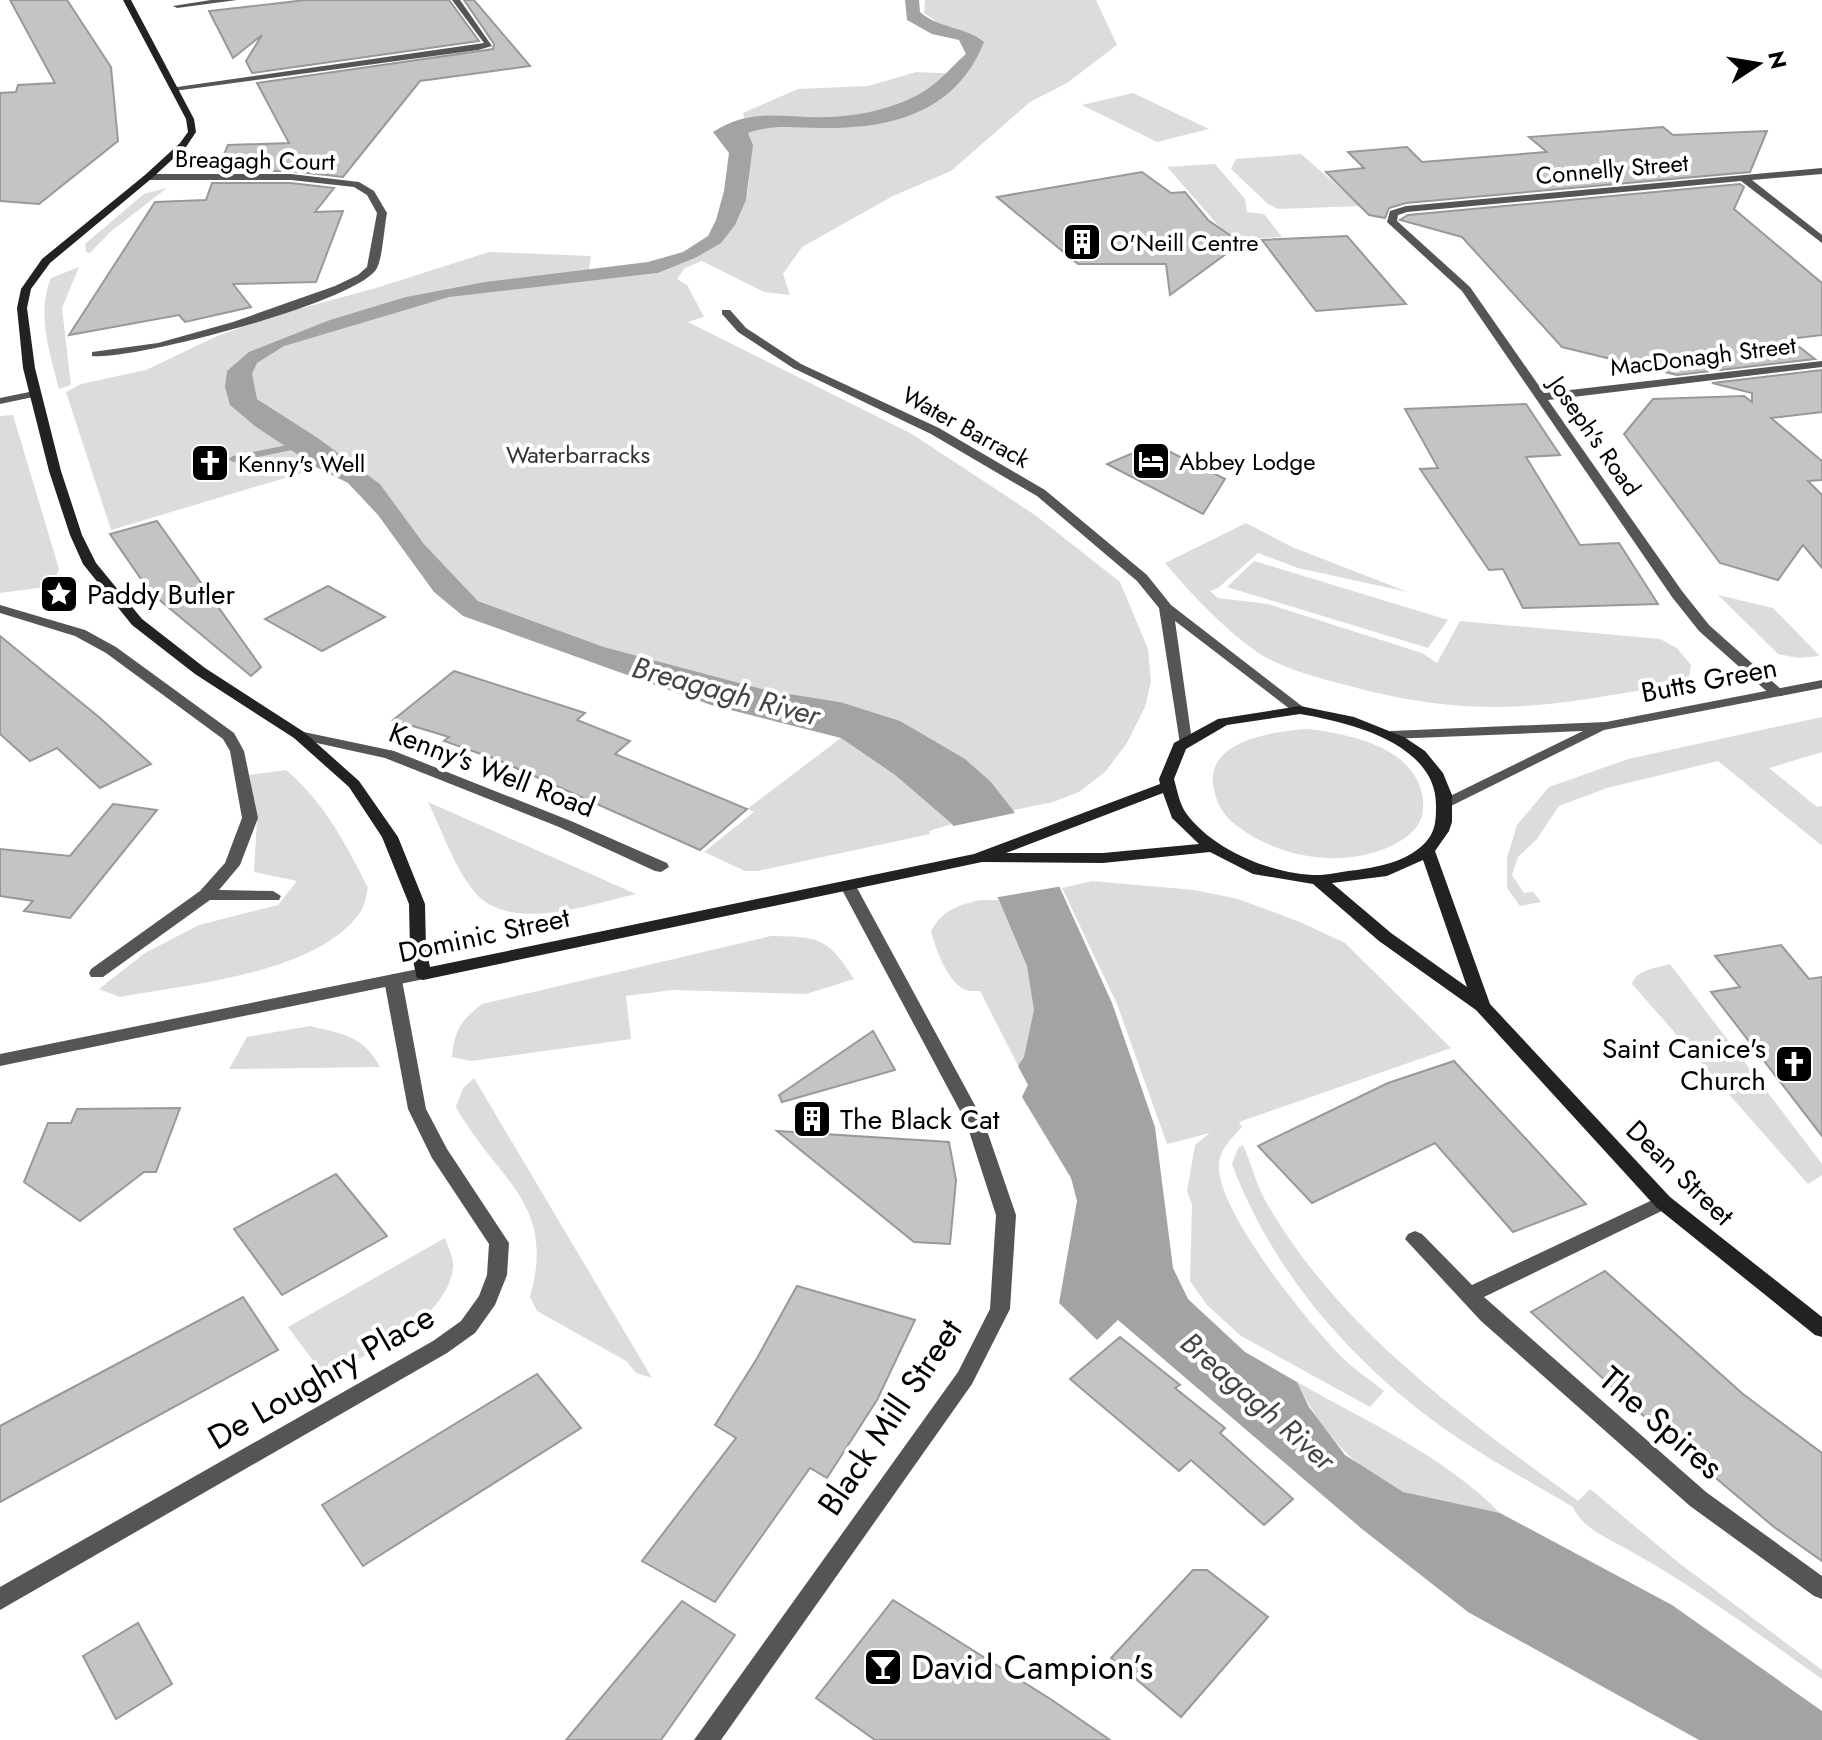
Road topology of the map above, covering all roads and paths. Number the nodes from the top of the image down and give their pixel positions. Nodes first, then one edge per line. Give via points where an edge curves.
1 (127, 0) edge
2 (233, 0) edge
3 (456, 0) edge
4 (176, 4) edge
5 (183, 17) dead end
6 (174, 88) junction
7 (1822, 171) edge
8 (148, 177) junction
9 (1742, 177) junction
10 (1406, 209) joint
11 (1822, 240) edge
12 (726, 312) dead end
13 (96, 354) dead end
14 (1822, 364) edge
15 (34, 394) junction
16 (1542, 397) junction
17 (0, 401) edge
18 (1166, 608) junction
19 (0, 609) edge
20 (1822, 684) edge
21 (1777, 693) junction
22 (1300, 710) junction
23 (1606, 726) junction
24 (299, 735) junction
25 (1391, 735) junction
26 (1185, 741) junction
27 (1165, 787) junction
28 (1447, 803) junction
29 (1208, 848) junction
30 (1427, 850) junction
31 (978, 858) junction
32 (661, 867) dead end
33 (1319, 881) junction
34 (848, 886) junction
35 (206, 895) junction
36 (273, 896) dead end
37 (97, 973) dead end
38 (423, 974) junction
39 (393, 980) junction
40 (1482, 1006) junction
41 (0, 1060) edge
42 (1663, 1202) junction
43 (1415, 1239) dead end
44 (1468, 1296) junction
45 (1822, 1329) edge
46 (1822, 1589) edge
47 (0, 1599) edge
48 (706, 1740) edge

1 - 6 main road
2 - 4 street
3 - 6 street via 489,44
4 - 5 street
6 - 8 main road, Kenny's Well Road via 192,132
7 - 9 street, Connelly Street
8 - 13 street, Breagagh Court via 329,179 356,184 371,193 382,213 368,276 161,346
8 - 15 main road, Kenny's Well Road via 46,261 26,289 22,308
9 - 10 street, Connelly Street
9 - 11 street
10 - 16 street, Joseph's Road via 1393,213 1392,222 1458,279
12 - 18 street, Water Barrack via 742,330 797,366 935,431 1041,493 1142,578
14 - 16 street, MacDonagh Street
15 - 17 street
15 - 24 main road, Kenny's Well Road via 76,535 112,594 137,622 200,671
16 - 21 street, Joseph's Road via 1677,594 1704,628
18 - 22 street, Water Barrack
18 - 26 street
19 - 35 street via 101,644 229,736 237,751 250,818 232,865
20 - 21 street, Butts Green
21 - 23 street, Butts Green
22 - 25 main road via 1343,717
22 - 26 main road via 1228,718
23 - 25 street, Butts Green
23 - 28 street, Butts Green
24 - 32 street, Kenny's Well Road via 389,754
24 - 38 main road, Kenny's Well Road via 354,784 390,837 417,904
25 - 28 main road via 1439,778
26 - 27 main road via 1168,762
27 - 29 main road via 1171,809
27 - 31 main road, Dominic Street
28 - 30 main road via 1443,828
29 - 31 main road, Dominic Street via 1079,859
29 - 33 main road via 1279,876
30 - 33 main road via 1399,867 1362,878
30 - 40 main road, Dean Street
31 - 34 main road, Dominic Street
33 - 40 main road, Dean Street via 1385,937
34 - 38 main road, Dominic Street
34 - 48 street, Black Mill Street via 975,1122 1006,1215 1000,1309 965,1378
35 - 36 street
35 - 37 street
38 - 39 street, Dominic Street
39 - 41 street, Dominic Street
39 - 47 street, De Loughry Place via 417,1109 439,1153 499,1243 497,1275 488,1299 468,1327 440,1347
40 - 42 main road, Dean Street
42 - 44 street
42 - 45 main road, Dean Street
43 - 44 street, The Spires
44 - 46 street, The Spires via 1698,1499

